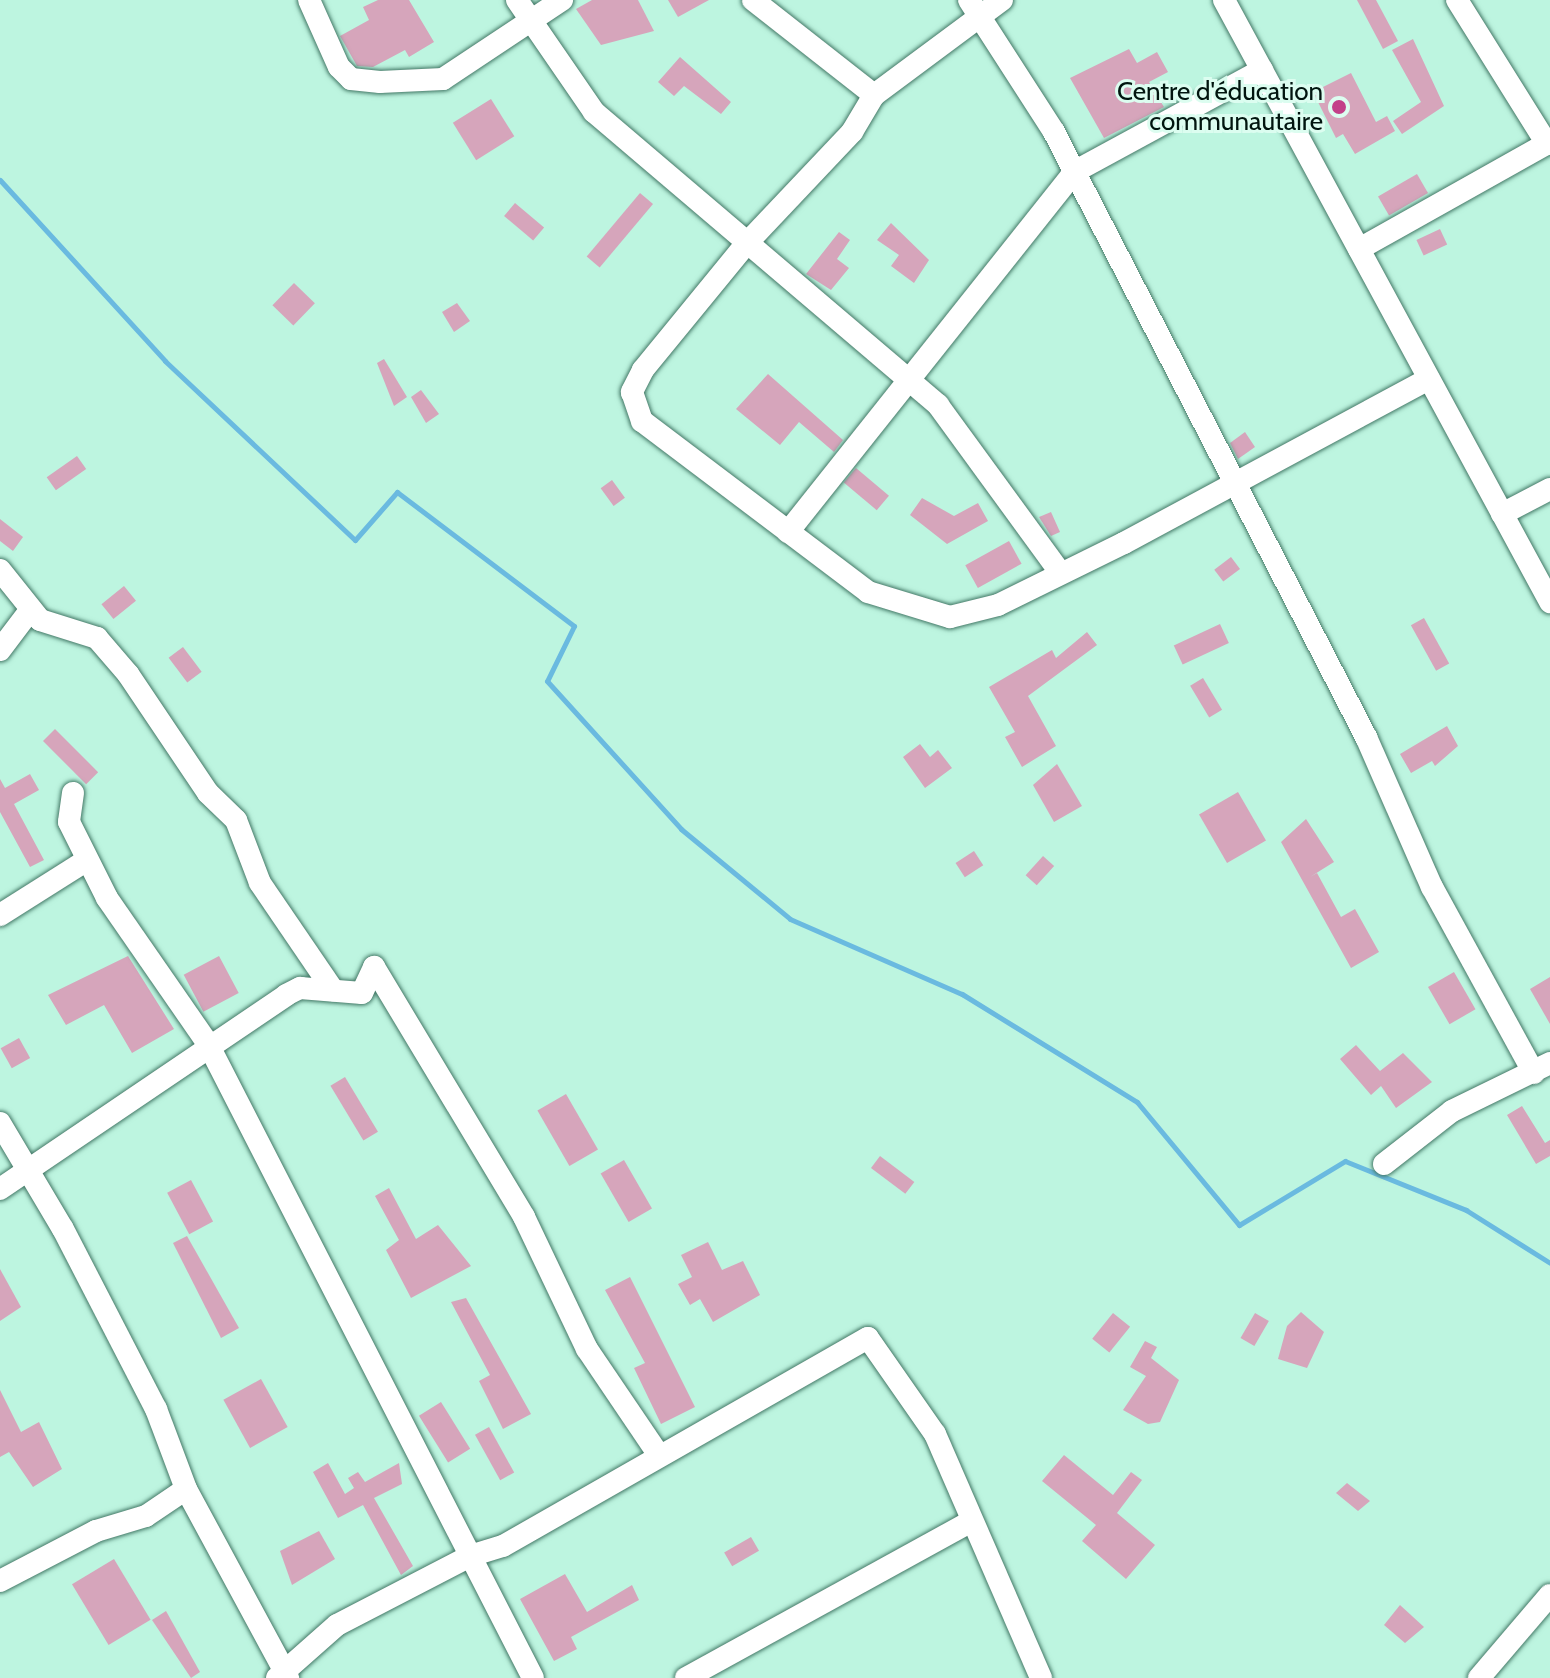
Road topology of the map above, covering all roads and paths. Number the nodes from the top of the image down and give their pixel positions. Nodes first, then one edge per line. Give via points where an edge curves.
1 (309, 0) edge
2 (562, 0) edge
3 (753, 0) edge
4 (1002, 0) edge
5 (1224, 0) edge
6 (1457, 0) edge
7 (974, 8) edge
8 (524, 9) edge
9 (1262, 70) junction
10 (874, 95) junction
11 (1548, 143) edge
12 (1074, 172) junction
13 (746, 244) junction
14 (1359, 249) junction
15 (909, 379) junction
16 (1429, 379) junction
17 (1236, 482) junction
18 (1550, 489) edge
19 (1502, 514) junction
20 (788, 532) junction
21 (0, 570) edge
22 (1059, 571) junction
23 (1550, 602) edge
24 (31, 609) junction
25 (0, 650) edge
26 (73, 793) dead end
27 (87, 860) junction
28 (0, 915) edge
29 (333, 990) junction
30 (208, 1044) junction
31 (1542, 1068) edge
32 (0, 1123) edge
33 (1384, 1164) dead end
34 (30, 1173) junction
35 (0, 1189) edge
36 (658, 1454) junction
37 (186, 1489) junction
38 (968, 1523) junction
39 (470, 1556) junction
40 (0, 1581) edge
41 (1550, 1595) edge
42 (284, 1676) edge
43 (533, 1678) edge
44 (686, 1678) edge
45 (1041, 1678) edge
46 (1479, 1678) edge

1 - 8 street via 339,67 365,81 443,79
2 - 8 street
3 - 10 street
4 - 7 street
5 - 9 street
6 - 11 street
7 - 10 street
7 - 12 street
8 - 13 street via 555,64 594,112
9 - 12 street
9 - 14 street
10 - 13 street via 852,132
11 - 14 street
12 - 15 street
12 - 17 street
13 - 15 street
13 - 20 street via 643,370 633,408
14 - 16 street
15 - 20 street
15 - 22 street via 953,423
16 - 17 street
16 - 19 street
17 - 22 street
17 - 31 street via 1366,737 1432,887
18 - 19 street
19 - 23 street
20 - 22 street via 868,592 950,617 998,605
21 - 24 street
24 - 25 street
24 - 29 street via 40,620 97,638 128,674 208,793 236,820 260,883
26 - 27 street via 69,822
27 - 28 street
27 - 30 street via 159,982
29 - 30 street via 300,988
29 - 36 street via 362,993 374,967 524,1217 587,1349
30 - 34 street
30 - 39 street
31 - 33 street via 1452,1111
32 - 34 street
34 - 35 street
34 - 37 street via 156,1409
36 - 38 street via 868,1338 935,1434
36 - 39 street via 503,1546
37 - 40 street via 146,1516 96,1531
37 - 42 street
38 - 44 street
38 - 45 street
39 - 42 street via 337,1625
39 - 43 street
41 - 46 street

